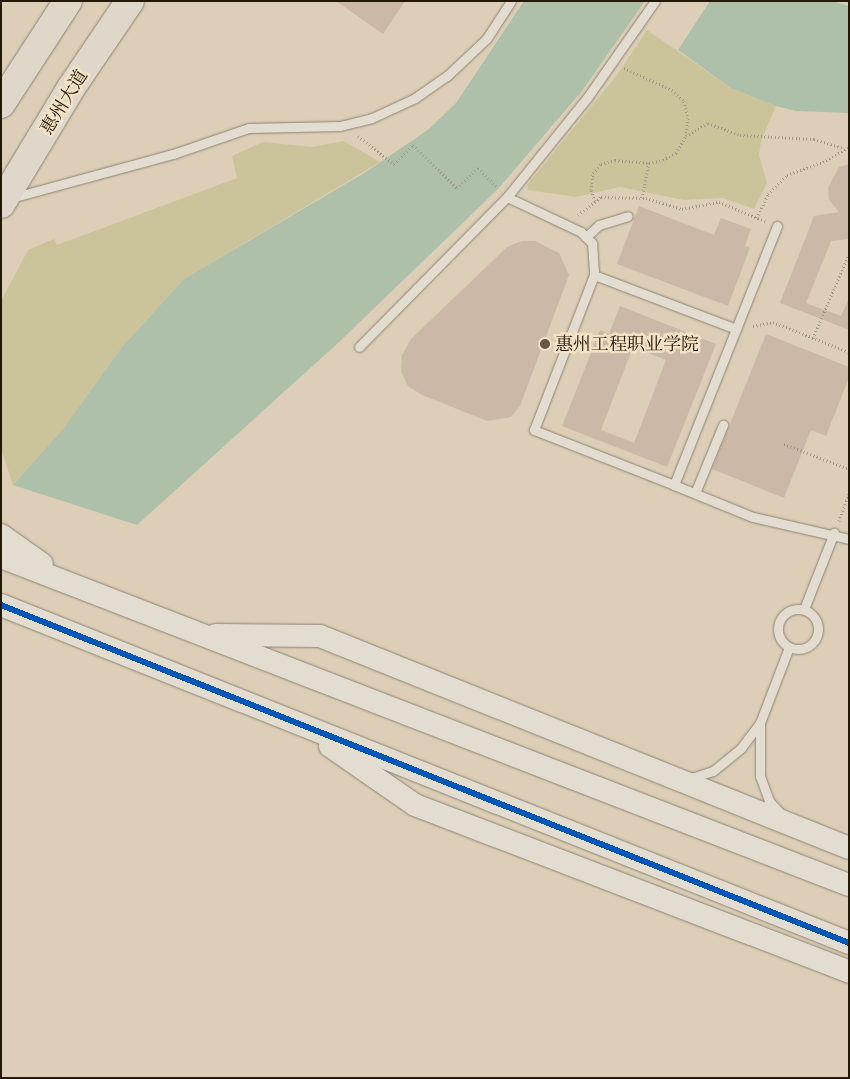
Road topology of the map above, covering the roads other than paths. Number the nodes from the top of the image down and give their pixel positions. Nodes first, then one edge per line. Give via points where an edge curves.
1 (68, 1) edge
2 (130, 1) edge
3 (511, 1) edge
4 (655, 1) edge
5 (1, 104) edge
6 (507, 197) junction
7 (3, 202) edge
8 (628, 216) dead end
9 (777, 226) road end
10 (586, 237) junction
11 (594, 275) junction
12 (736, 329) junction
13 (359, 347) dead end
14 (723, 425) dead end
15 (674, 485) junction
16 (695, 494) junction
17 (834, 533) junction
18 (1, 535) edge
19 (849, 539) edge
20 (1, 557) edge
21 (67, 583) junction
22 (1, 605) edge
23 (804, 609) junction
24 (1, 619) edge
25 (50, 625) junction
26 (201, 634) junction
27 (789, 648) junction
28 (760, 723) junction
29 (298, 724) junction
30 (682, 781) junction
31 (795, 826) junction
32 (849, 848) edge
33 (849, 885) edge
34 (849, 943) edge
35 (849, 972) edge

1 - 5 highway
2 - 7 highway, 惠州大道 via 71,88
3 - 7 lane via 486,38 447,76 414,98 372,118 340,126 249,128 173,154
4 - 6 lane via 614,61
6 - 10 lane
6 - 13 lane
8 - 10 lane via 599,225
9 - 12 lane
10 - 11 lane via 592,243
11 - 12 lane
11 - 15 lane via 534,430
12 - 15 lane
14 - 16 lane
15 - 16 lane
16 - 17 lane via 753,517
17 - 19 lane
17 - 23 lane
18 - 21 street
20 - 21 street
21 - 26 street
22 - 25 street
23 - 27 lane via 790,609 779,621 779,637
23 - 27 lane via 817,621 817,636 806,648
24 - 25 street
25 - 29 street
26 - 30 street via 320,636
26 - 33 street
27 - 28 lane
28 - 30 lane via 741,748 713,771
28 - 31 lane via 760,776 769,802
29 - 34 street
29 - 35 street via 415,805
30 - 31 street
31 - 32 street

